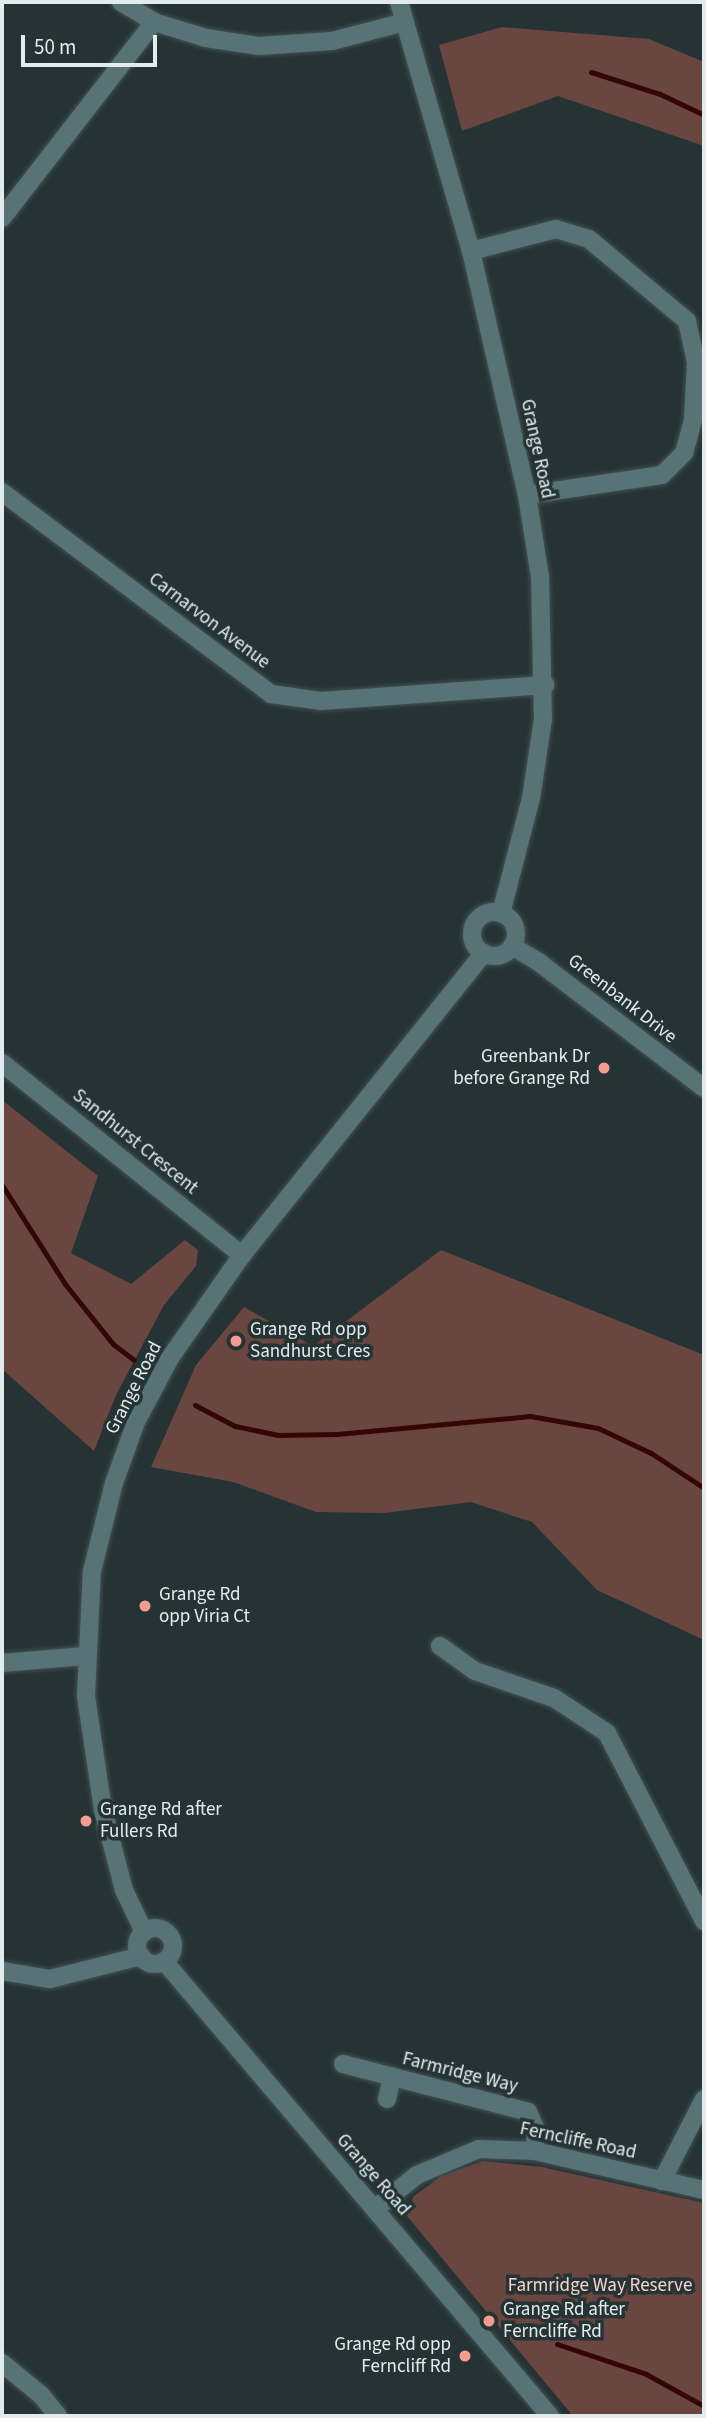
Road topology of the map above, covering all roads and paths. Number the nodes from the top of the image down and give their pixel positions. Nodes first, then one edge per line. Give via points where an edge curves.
1 (121, 2) edge
2 (399, 2) edge
3 (155, 22) junction
4 (405, 22) junction
5 (2, 218) edge
6 (471, 251) junction
7 (2, 492) edge
8 (527, 495) junction
9 (545, 685) junction
10 (501, 913) junction
11 (512, 946) junction
12 (484, 953) junction
13 (2, 1063) edge
14 (704, 1088) edge
15 (242, 1255) junction
16 (440, 1646) dead end
17 (85, 1656) junction
18 (2, 1663) edge
19 (704, 1921) edge
20 (144, 1932) junction
21 (141, 1956) junction
22 (164, 1961) junction
23 (2, 1971) edge
24 (343, 2064) dead end
25 (393, 2077) junction
26 (387, 2099) dead end
27 (704, 2099) edge
28 (535, 2151) junction
29 (662, 2181) junction
30 (704, 2190) edge
31 (375, 2209) junction
32 (2, 2363) edge
33 (58, 2416) edge
34 (550, 2416) edge

1 - 3 street
2 - 4 street, Grange Road
3 - 4 street via 206,38 259,46 332,41
3 - 5 street
4 - 6 street, Grange Road
6 - 8 street, Grange Road
6 - 8 street via 556,229 589,240 687,321 692,342 696,362 693,420 684,453 662,475
7 - 9 street, Carnarvon Avenue via 271,694 321,701
8 - 9 street, Grange Road via 540,576
9 - 10 street, Grange Road via 531,798
10 - 11 street via 514,926
10 - 12 street via 485,913 473,925 473,942
11 - 12 street via 501,954
11 - 14 street, Greenbank Drive via 540,962
12 - 15 street, Grange Road
13 - 15 street, Sandhurst Crescent
15 - 17 street, Grange Road via 170,1359 136,1422 114,1483 92,1571
16 - 19 street via 475,1671 554,1698 607,1733
17 - 18 street
17 - 20 street, Grange Road via 97,1782 124,1890
20 - 21 street via 138,1941
20 - 22 street via 158,1928 171,1937 173,1950
21 - 22 street via 150,1963
21 - 23 street via 50,1979
22 - 31 street, Grange Road
24 - 25 street, Farmridge Way
25 - 26 street
25 - 28 street, Farmridge Way via 528,2112 536,2130
27 - 29 street
28 - 29 street, Ferncliffe Road
28 - 31 street, Ferncliffe Road via 479,2149 456,2155 416,2175
29 - 30 street, Ferncliffe Road
31 - 34 street, Grange Road
32 - 33 street via 41,2395

